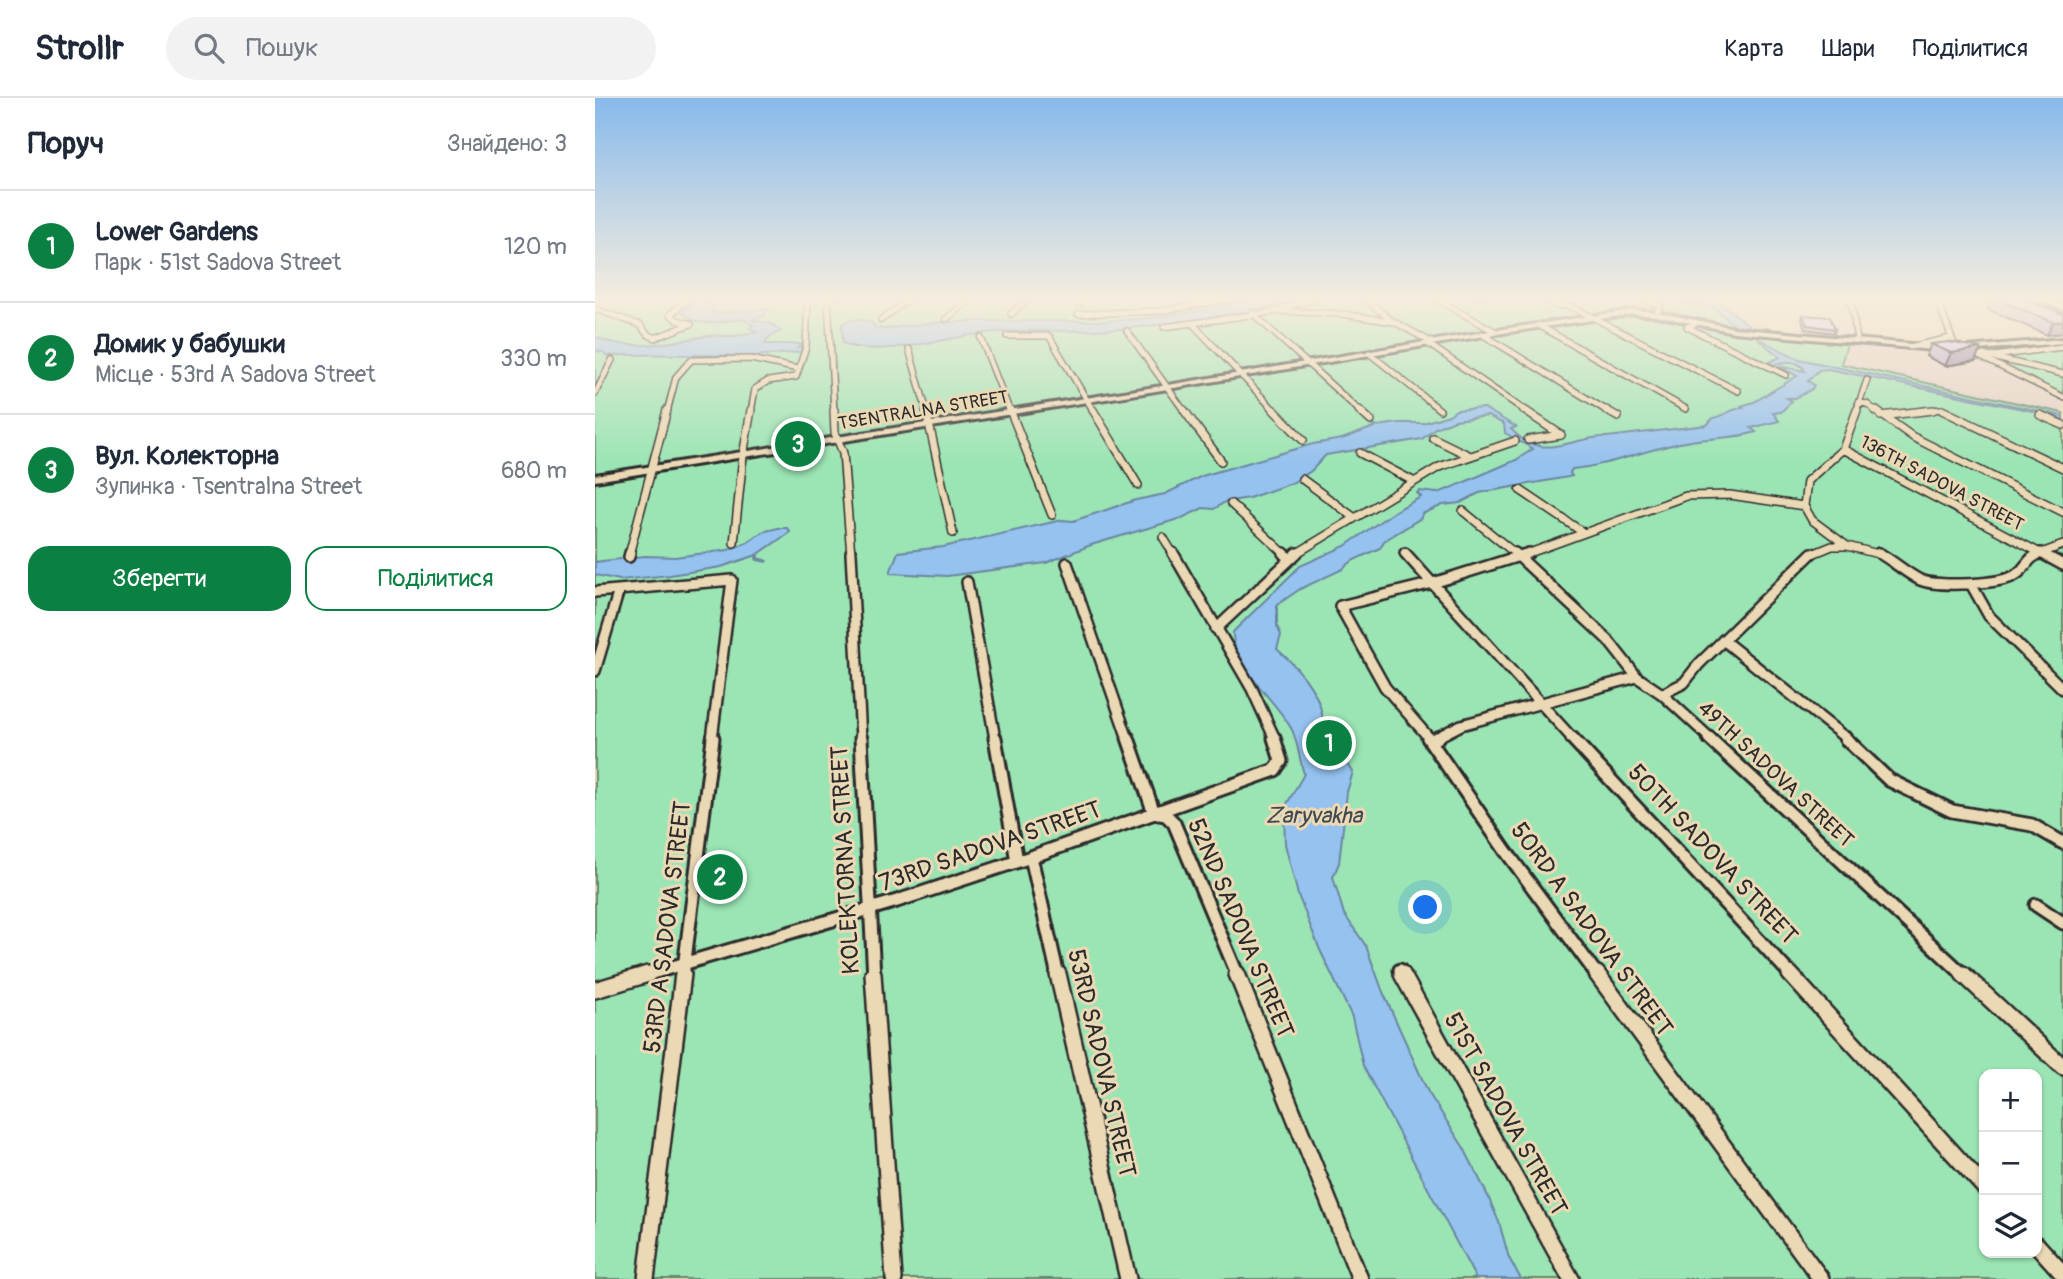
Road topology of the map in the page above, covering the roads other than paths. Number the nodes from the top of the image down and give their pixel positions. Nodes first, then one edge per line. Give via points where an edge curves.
1 (804, 354) edge
2 (830, 354) edge
3 (910, 354) edge
4 (988, 354) edge
5 (1060, 354) edge
6 (1144, 354) edge
7 (1223, 354) edge
8 (1297, 354) edge
9 (1362, 354) edge
10 (1370, 354) edge
11 (1445, 354) edge
12 (1515, 354) edge
13 (1589, 354) edge
14 (1666, 354) edge
15 (1743, 354) edge
16 (1973, 354) edge
17 (1981, 354) edge
18 (2004, 354) edge
19 (1988, 356) junction
20 (612, 360) dead end
21 (1307, 363) junction
22 (797, 373) junction
23 (1242, 374) junction
24 (2063, 374) edge
25 (1786, 375) dead end
26 (1867, 380) dead end
27 (1168, 387) junction
28 (1738, 391) dead end
29 (595, 394) edge
30 (2063, 397) edge
31 (1089, 400) junction
32 (1858, 402) junction
33 (1686, 409) dead end
34 (1440, 410) dead end
35 (1013, 412) junction
36 (2040, 415) dead end
37 (1881, 416) junction
38 (1618, 417) dead end
39 (1371, 421) dead end
40 (931, 425) junction
41 (2063, 425) edge
42 (1433, 438) dead end
43 (838, 440) junction
44 (1303, 440) dead end
45 (1528, 440) dead end
46 (1515, 441) dead end
47 (1843, 449) junction
48 (743, 453) junction
49 (1360, 453) dead end
50 (1470, 456) junction
51 (1221, 461) dead end
52 (2063, 468) edge
53 (649, 469) junction
54 (595, 478) edge
55 (1302, 479) dead end
56 (1413, 481) junction
57 (1138, 485) dead end
58 (1520, 490) dead end
59 (1231, 504) dead end
60 (1804, 506) junction
61 (1463, 511) dead end
62 (2063, 512) edge
63 (1052, 515) dead end
64 (1355, 519) junction
65 (1584, 533) junction
66 (953, 534) dead end
67 (1163, 537) dead end
68 (734, 543) dead end
69 (1847, 545) junction
70 (2063, 545) edge
71 (2039, 552) junction
72 (1405, 553) dead end
73 (629, 557) dead end
74 (1518, 557) junction
75 (1289, 558) junction
76 (1067, 563) dead end
77 (2063, 565) edge
78 (967, 582) dead end
79 (1433, 583) junction
80 (1971, 584) junction
81 (618, 590) junction
82 (595, 592) edge
83 (1216, 629) junction
84 (1723, 640) junction
85 (595, 671) edge
86 (1637, 677) junction
87 (2063, 689) edge
88 (1662, 694) junction
89 (1540, 704) junction
90 (1431, 741) junction
91 (1154, 813) junction
92 (2063, 844) edge
93 (1024, 859) junction
94 (2036, 905) dead end
95 (869, 909) junction
96 (2063, 923) edge
97 (686, 963) junction
98 (1400, 970) dead end
99 (595, 989) edge
100 (2063, 1068) edge
101 (1979, 1181) edge
102 (2042, 1250) edge
103 (2063, 1273) edge
104 (646, 1279) edge
105 (894, 1279) edge
106 (1128, 1279) edge
107 (1360, 1279) edge
108 (1571, 1279) edge
109 (1821, 1279) edge

1 - 22 street
2 - 43 street, KOLEKTORNA STREET
3 - 40 street
4 - 35 street
5 - 31 street
6 - 27 street
7 - 23 street
8 - 21 street
9 - 21 street, TSENTRALNA STREET
10 - 34 street
11 - 45 street via 1560,435
12 - 38 street
13 - 33 street
14 - 28 street
15 - 25 street
16 - 30 street
17 - 19 street
18 - 19 street
19 - 24 street
20 - 29 street
21 - 23 street, TSENTRALNA STREET
21 - 39 street
22 - 48 street via 755,389
22 - 53 street via 760,360 691,360 675,377
23 - 27 street, TSENTRALNA STREET
23 - 44 street
26 - 32 street
27 - 31 street, TSENTRALNA STREET
27 - 51 street
31 - 35 street, TSENTRALNA STREET
31 - 57 street
32 - 37 street
32 - 47 street
35 - 40 street, TSENTRALNA STREET
35 - 63 street
36 - 41 street
37 - 52 street via 1940,408
37 - 62 street via 1913,437
40 - 43 street, TSENTRALNA STREET
40 - 66 street
42 - 50 street
43 - 48 street, TSENTRALNA STREET
43 - 95 street, KOLEKTORNA STREET via 853,585
46 - 50 street
47 - 60 street via 1810,476
47 - 71 street, 136TH SADOVA STREET
48 - 53 street, TSENTRALNA STREET
48 - 68 street
49 - 56 street
50 - 56 street
53 - 54 street, TSENTRALNA STREET
53 - 73 street
55 - 64 street
56 - 64 street
58 - 65 street
59 - 75 street
60 - 65 street via 1701,493
60 - 69 street via 1812,520
61 - 74 street, 49TH SADOVA STREET
64 - 75 street
65 - 74 street
67 - 83 street
69 - 80 street via 1875,552 1922,581
69 - 84 street via 1811,553
70 - 71 street
71 - 77 street, 136TH SADOVA STREET
71 - 80 street via 2018,574 1998,582
72 - 79 street, 50TH SADOVA STREET
74 - 79 street
74 - 86 street, 49TH SADOVA STREET via 1608,640
75 - 83 street
76 - 91 street, 52ND SADOVA STREET
78 - 93 street, 53RD SADOVA STREET
79 - 89 street, 50TH SADOVA STREET
79 - 90 street, 50RD A SADOVA STREET via 1340,606 1385,687
80 - 87 street via 1989,617
81 - 82 street
81 - 85 street
81 - 97 street, 53RD A SADOVA STREET via 732,580
83 - 91 street, 73RD SADOVA STREET via 1252,689 1281,761 1275,770
84 - 88 street via 1684,683
84 - 92 street via 1847,739 1889,780 1952,811 2023,822
86 - 88 street, 49TH SADOVA STREET
86 - 89 street
88 - 100 street, 49TH SADOVA STREET
89 - 90 street via 1461,725
89 - 101 street, 50TH SADOVA STREET
90 - 109 street, 50RD A SADOVA STREET via 1505,850
91 - 93 street, 73RD SADOVA STREET
91 - 107 street, 52ND SADOVA STREET via 1174,822
93 - 95 street, 73RD SADOVA STREET
93 - 106 street, 53RD SADOVA STREET
94 - 96 street
95 - 97 street, 73RD SADOVA STREET
95 - 105 street, KOLEKTORNA STREET
97 - 99 street, 73RD SADOVA STREET
97 - 104 street, 53RD A SADOVA STREET
98 - 108 street, 51ST SADOVA STREET
102 - 103 street

